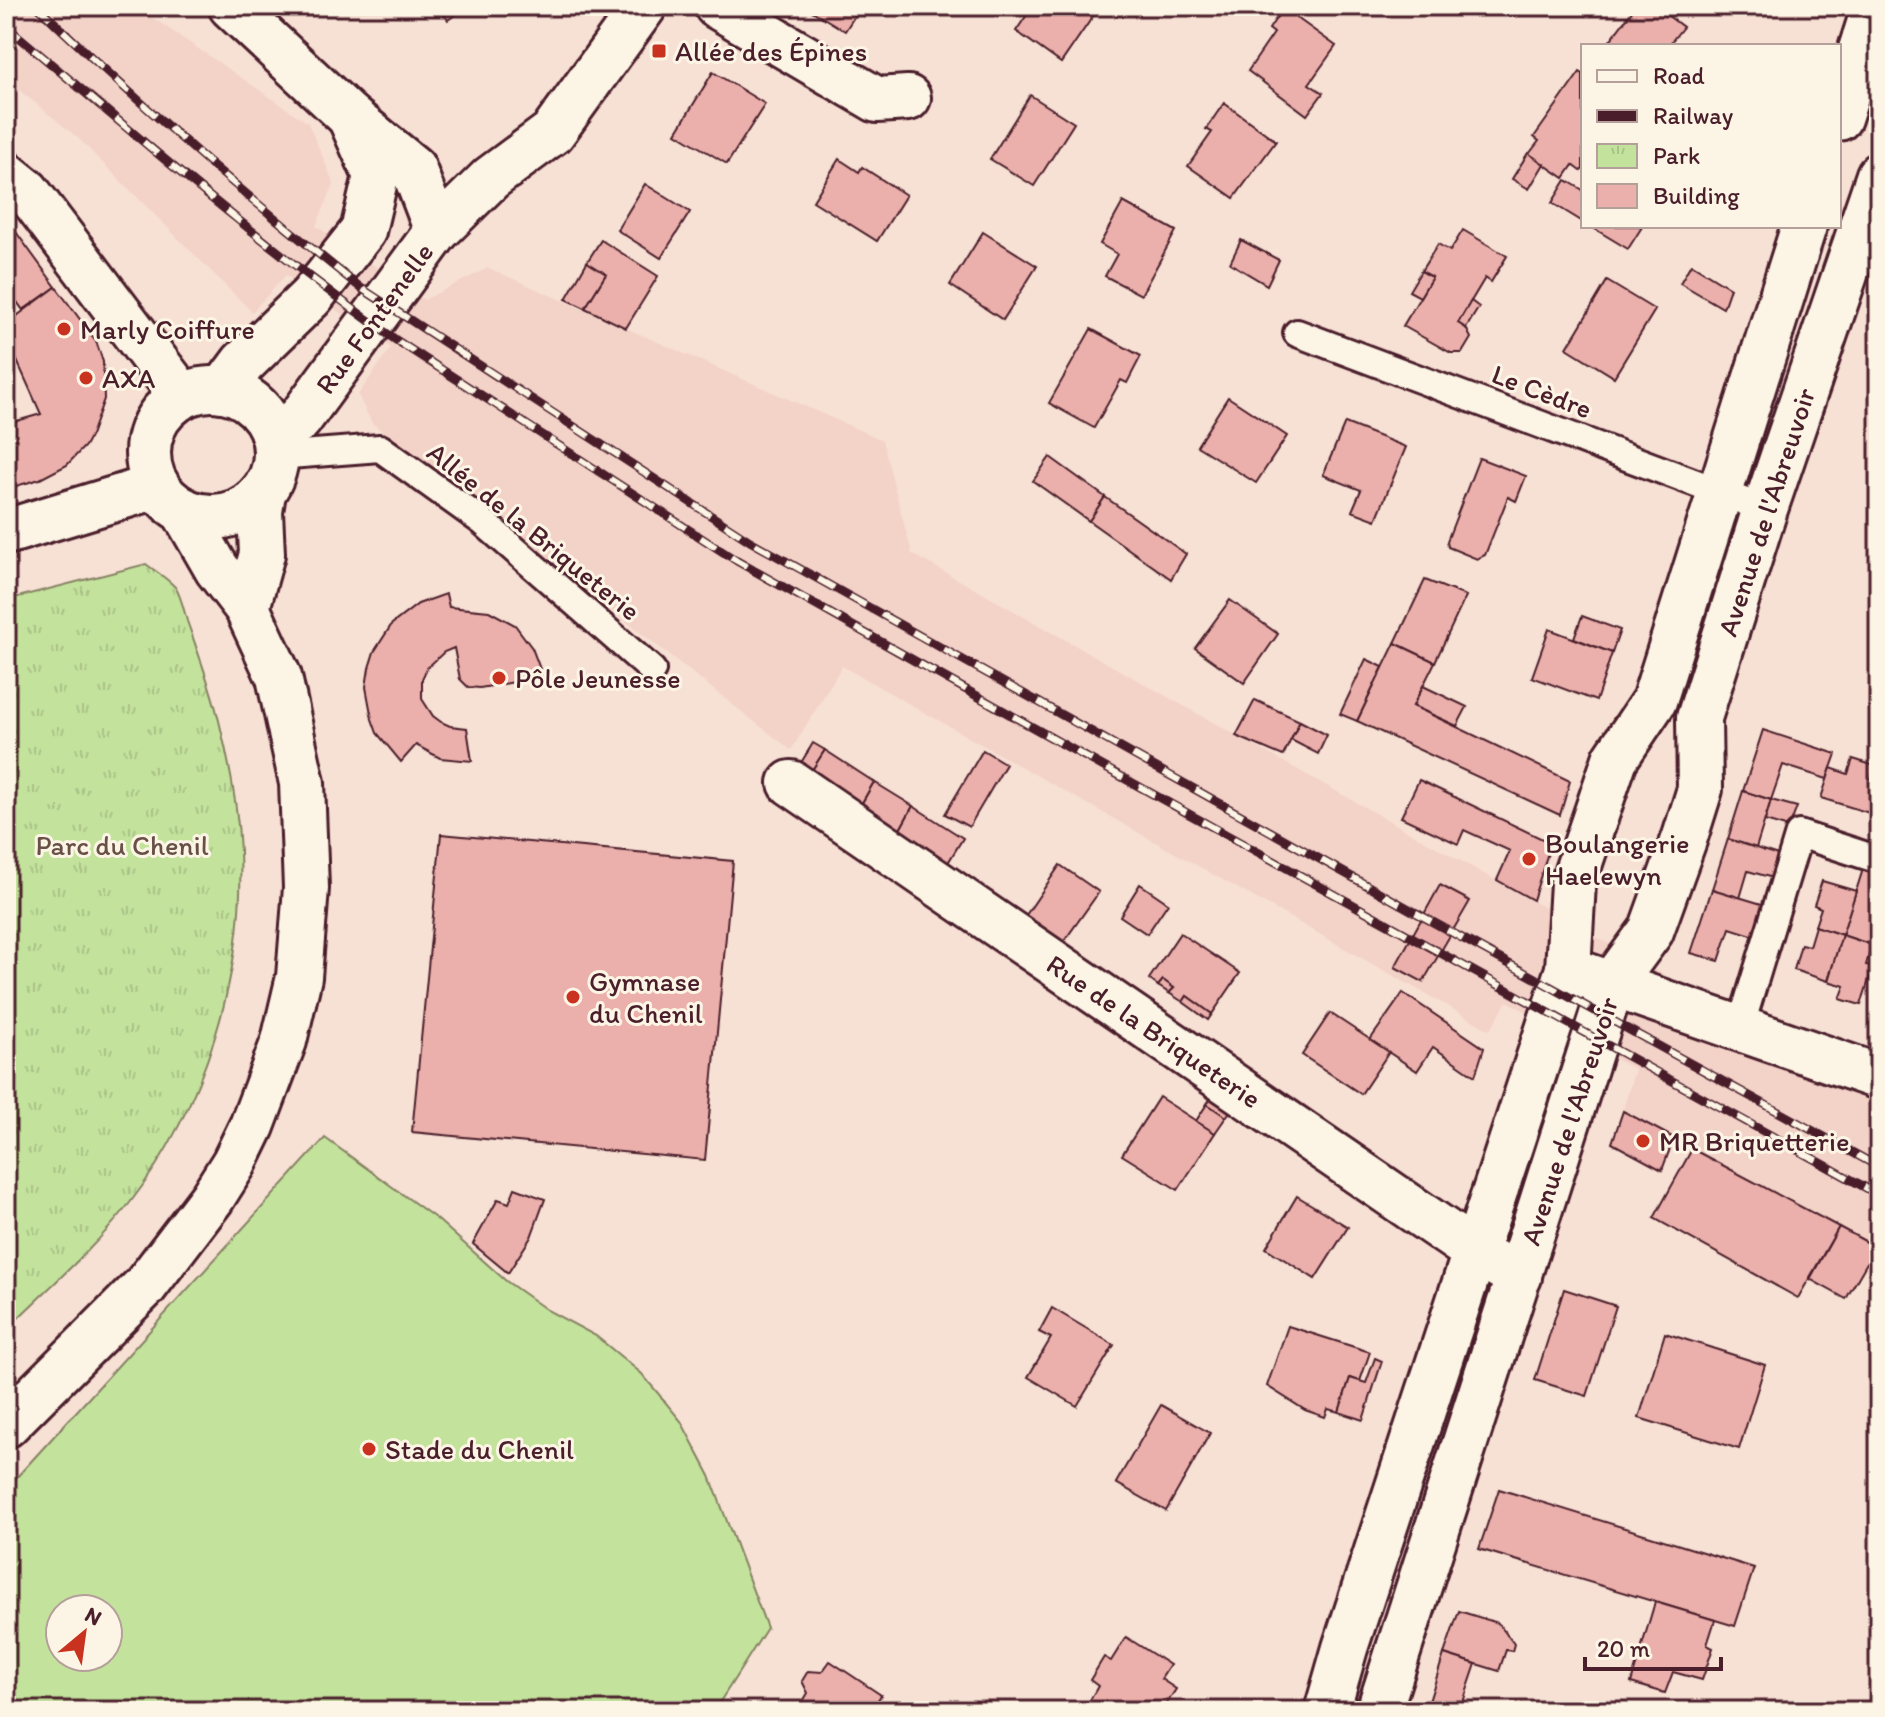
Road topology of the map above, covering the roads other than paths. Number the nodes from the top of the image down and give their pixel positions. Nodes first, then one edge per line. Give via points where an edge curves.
1 (231, 6) edge
2 (644, 6) edge
3 (717, 6) edge
4 (1875, 6) edge
5 (908, 98) dead end
6 (1841, 112) edge
7 (350, 117) junction
8 (6, 174) edge
9 (1879, 175) edge
10 (1803, 228) edge
11 (437, 231) junction
12 (1297, 333) dead end
13 (202, 393) junction
14 (271, 461) junction
15 (1719, 492) junction
16 (170, 498) junction
17 (1765, 509) junction
18 (6, 532) edge
19 (247, 608) junction
20 (652, 670) dead end
21 (791, 783) dead end
22 (1879, 860) edge
23 (1568, 969) junction
24 (1612, 984) junction
25 (1740, 1028) junction
26 (1877, 1070) edge
27 (1474, 1251) junction
28 (1519, 1277) junction
29 (6, 1425) edge
30 (1327, 1711) edge
31 (1379, 1711) edge

1 - 7 street, Rue Fontenelle
2 - 11 street via 553,132 491,178
3 - 5 street via 877,100
4 - 6 street
7 - 11 street, Rue Fontenelle via 413,168
7 - 13 street via 376,176 363,231 311,297 243,363
8 - 13 street via 27,191
9 - 17 street, Avenue de l'Abreuvoir
10 - 15 street, Avenue de l'Abreuvoir
11 - 14 street, Rue Fontenelle
12 - 15 lane, Le Cèdre
13 - 14 street via 240,396 254,405 266,419
13 - 16 street via 165,409 153,427 149,467
14 - 16 street via 246,507 226,516 204,517
14 - 19 street via 260,512 262,554
14 - 20 lane, Allée de la Briqueterie via 380,448 483,522
15 - 17 lane, Le Cèdre
15 - 23 street, Avenue de l'Abreuvoir via 1654,701 1615,759 1573,883
16 - 18 street
16 - 19 street
17 - 24 street, Avenue de l'Abreuvoir via 1699,718 1700,789 1685,837 1651,931
19 - 29 street via 279,677 302,783 306,888 299,977 284,1041 252,1126 212,1198 145,1286
21 - 27 street, Rue de la Briqueterie
22 - 25 lane via 1799,834
23 - 24 street
23 - 27 street, Avenue de l'Abreuvoir
24 - 25 street
24 - 28 street, Avenue de l'Abreuvoir
25 - 26 street
27 - 28 street, Rue de la Briqueterie
27 - 30 street, Avenue de l'Abreuvoir
28 - 31 street, Avenue de l'Abreuvoir

